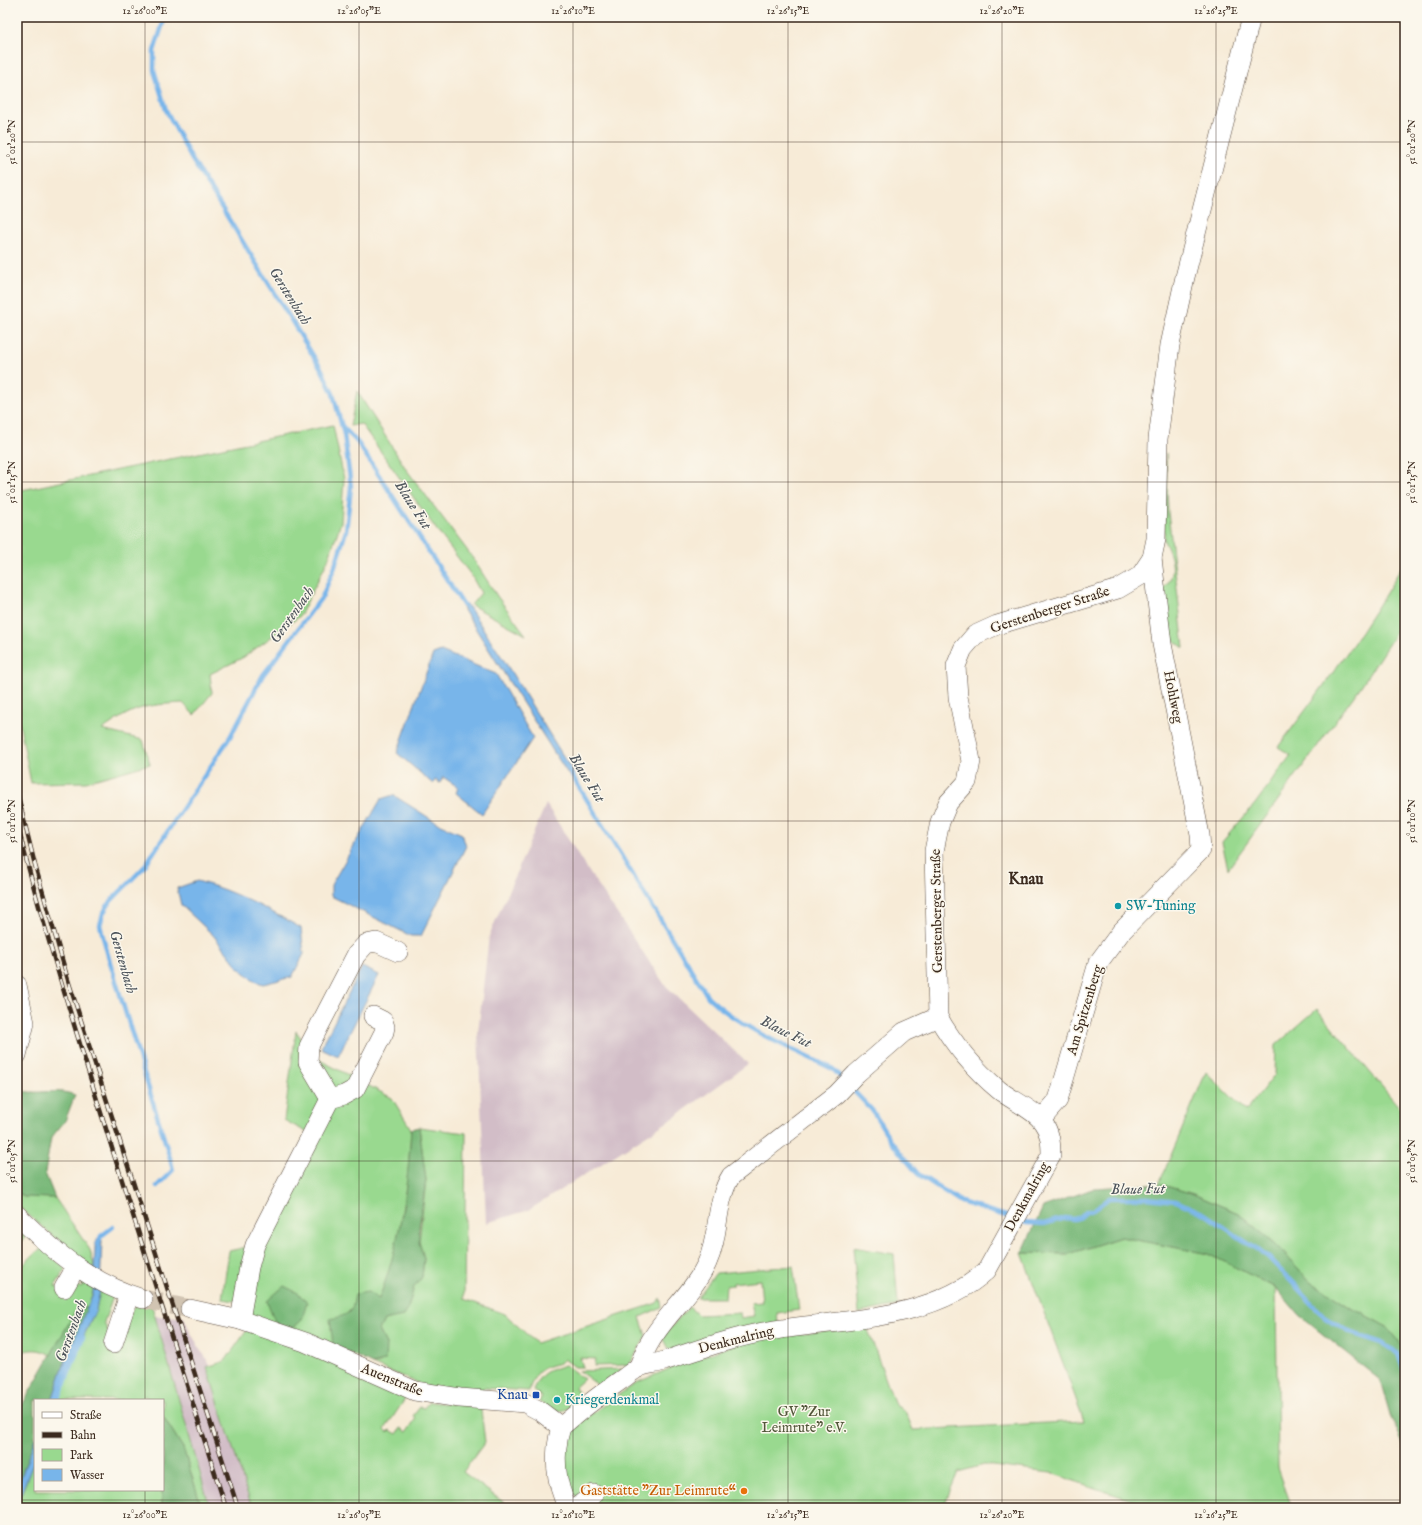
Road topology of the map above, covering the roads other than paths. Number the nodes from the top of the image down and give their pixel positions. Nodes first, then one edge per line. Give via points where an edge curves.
1 (1251, 17) edge
2 (1152, 558) junction
3 (1200, 835) joint
4 (398, 952) dead end
5 (19, 991) edge
6 (373, 1016) dead end
7 (938, 1017) junction
8 (17, 1055) edge
9 (330, 1099) junction
10 (1041, 1120) junction
11 (17, 1215) edge
12 (81, 1271) junction
13 (64, 1288) dead end
14 (190, 1309) tunnel mouth
15 (240, 1320) junction
16 (113, 1344) dead end
17 (638, 1368) junction
18 (561, 1427) junction
19 (594, 1494) dead end
20 (566, 1506) edge

1 - 2 street, Gerstenberger Straße via 1172,338 1158,439 1156,539
2 - 3 street, Hohlweg via 1162,644
2 - 7 street, Gerstenberger Straße via 1140,576 1118,588 998,625 975,636 963,649 956,666 958,697 971,761 967,782 948,803 940,822 934,851
3 - 10 street, Am Spitzenberg via 1201,850 1120,932 1098,963 1058,1100
4 - 9 street via 376,942 366,944 356,955 309,1046 308,1062
5 - 8 street via 25,1023
6 - 9 street via 383,1021 385,1027 365,1072 355,1089
7 - 10 street, Denkmalring via 951,1039 975,1069 1000,1091
7 - 17 street via 904,1032 837,1094 731,1176 724,1186 716,1236 706,1265 649,1343
9 - 15 street via 255,1245
10 - 17 street, Denkmalring via 1050,1136 1050,1155 987,1270 975,1281 919,1306 859,1320 749,1335
11 - 12 street
12 - 13 street
12 - 16 street via 110,1287 136,1297
14 - 15 street, Auenstraße
15 - 18 street, Auenstraße via 332,1353 415,1391 460,1398 525,1403
17 - 18 street, Denkmalring via 600,1394
18 - 20 street via 556,1442 555,1458
19 - 20 street

